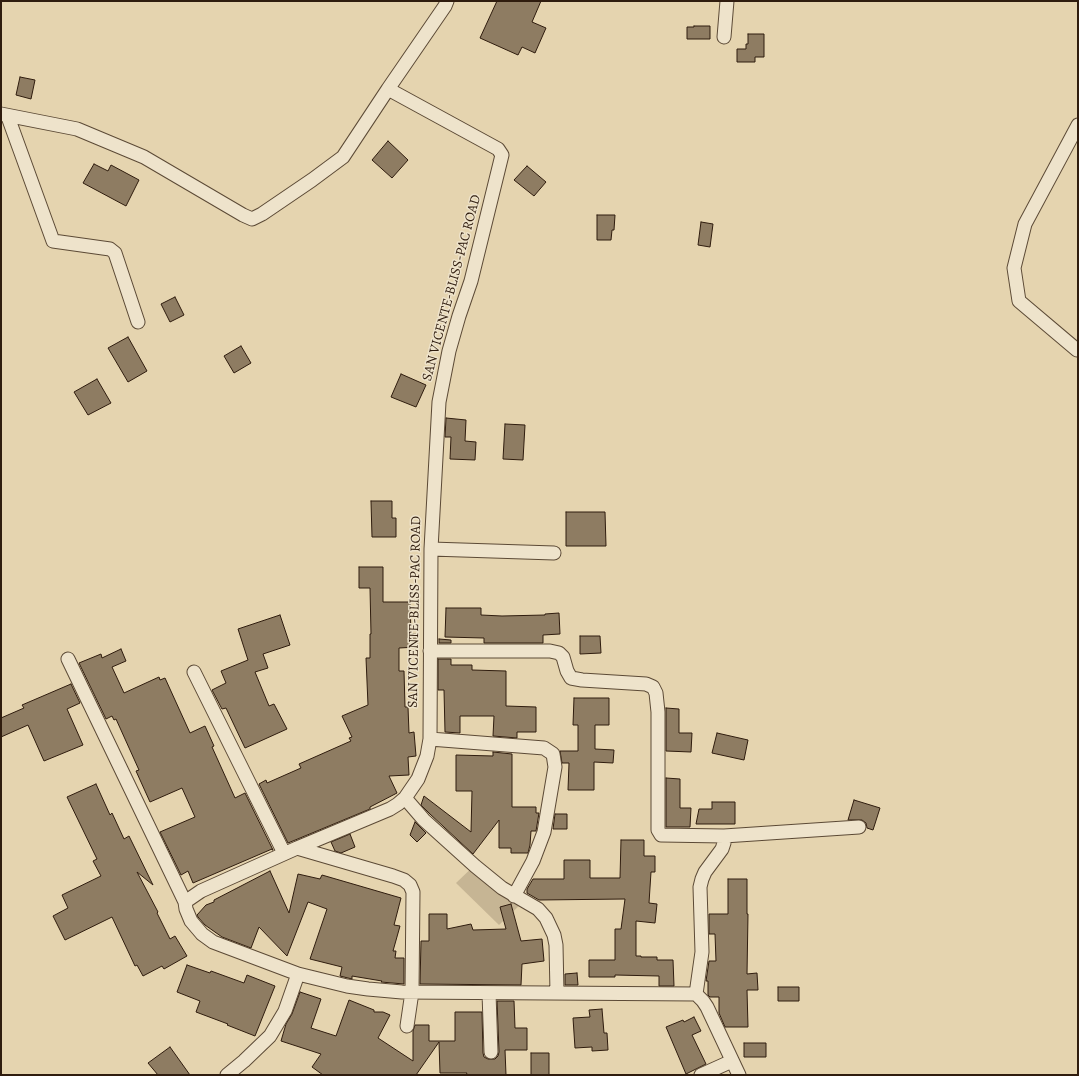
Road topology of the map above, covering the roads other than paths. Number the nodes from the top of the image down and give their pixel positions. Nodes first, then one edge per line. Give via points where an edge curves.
1 (447, 1) edge
2 (727, 1) edge
3 (724, 37) dead end
4 (388, 89) junction
5 (4, 116) edge
6 (1078, 125) edge
7 (138, 322) dead end
8 (1078, 350) edge
9 (431, 549) junction
10 (554, 553) dead end
11 (430, 651) junction
12 (68, 659) dead end
13 (194, 672) dead end
14 (430, 739) junction
15 (405, 798) junction
16 (859, 827) dead end
17 (724, 836) junction
18 (297, 848) junction
19 (284, 853) junction
20 (514, 896) junction
21 (185, 902) junction
22 (298, 974) junction
23 (412, 992) junction
24 (489, 993) junction
25 (557, 993) junction
26 (696, 994) junction
27 (407, 1026) dead end
28 (491, 1052) dead end
29 (732, 1061) junction
30 (227, 1075) edge
31 (701, 1075) edge
32 (738, 1075) edge

1 - 4 street
2 - 3 street
4 - 5 street via 343,157 252,219 144,157 77,129
4 - 9 street, SAN VICENTE-BLISS-PAC ROAD via 498,149 502,155 471,281 449,351 439,402
5 - 7 street via 54,241 110,249 115,253
6 - 8 street via 1025,224 1014,268 1019,301
9 - 10 street
9 - 11 street, SAN VICENTE-BLISS-PAC ROAD
11 - 14 street, SAN VICENTE-BLISS-PAC ROAD
11 - 17 street via 550,651 563,657 571,678 646,684 653,687 658,712 658,830 665,836
12 - 21 street
13 - 19 street
14 - 15 street, SAN VICENTE-BLISS-PAC ROAD via 422,772
14 - 20 street via 544,748 553,754 555,767 544,832 533,861
15 - 18 street, SAN VICENTE-BLISS-PAC ROAD via 390,809
15 - 20 street via 444,840
16 - 17 street
17 - 26 street via 722,849 705,872 700,887 702,952
18 - 19 street, SAN VICENTE-BLISS-PAC ROAD
18 - 23 street via 393,876 410,885 414,892
19 - 21 street, SAN VICENTE-BLISS-PAC ROAD via 201,891
20 - 25 street via 538,909 552,928 556,945
21 - 22 street via 191,921 202,934 214,942
22 - 23 street via 347,986
22 - 30 street via 285,1011 270,1036
23 - 24 street
23 - 27 street
24 - 25 street
24 - 28 street
25 - 26 street
26 - 29 street via 707,1007
29 - 31 street
29 - 32 street

